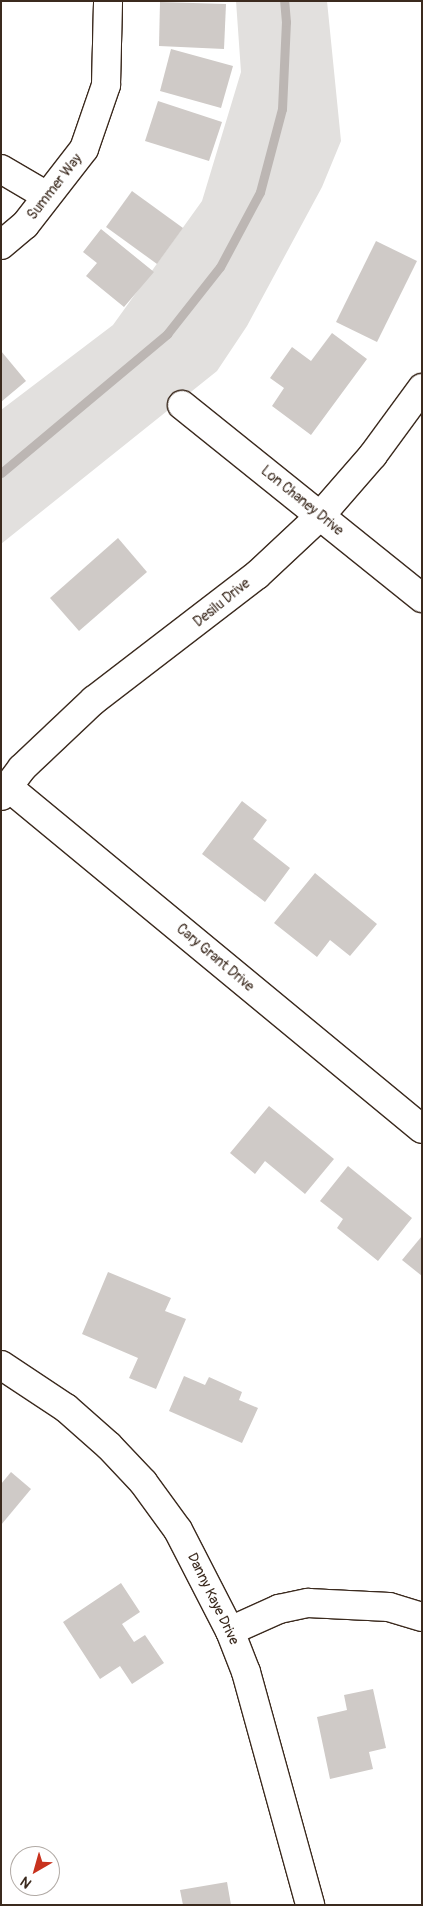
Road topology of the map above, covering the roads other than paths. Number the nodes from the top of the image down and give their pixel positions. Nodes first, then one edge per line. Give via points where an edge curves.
1 (108, 1) edge
2 (1, 169) edge
3 (47, 196) junction
4 (1, 245) edge
5 (422, 388) edge
6 (182, 405) dead end
7 (320, 516) junction
8 (422, 598) edge
9 (4, 792) edge
10 (422, 1129) edge
11 (1, 1365) edge
12 (422, 1617) edge
13 (230, 1631) junction
14 (310, 1905) edge

1 - 3 street, Summer Way via 106,85 84,150
2 - 3 street
3 - 4 street, Summer Way via 25,224
5 - 7 street, Desilu Drive via 373,455
6 - 7 street, Lon Chaney Drive
7 - 8 street, Lon Chaney Drive
7 - 9 street, Desilu Drive via 249,582 94,700 22,768
9 - 10 street, Cary Grant Drive
11 - 13 street, Danny Kaye Drive via 66,1408 144,1482 178,1530
12 - 13 street via 389,1607 308,1603 279,1609
13 - 14 street, Danny Kaye Drive via 246,1672

